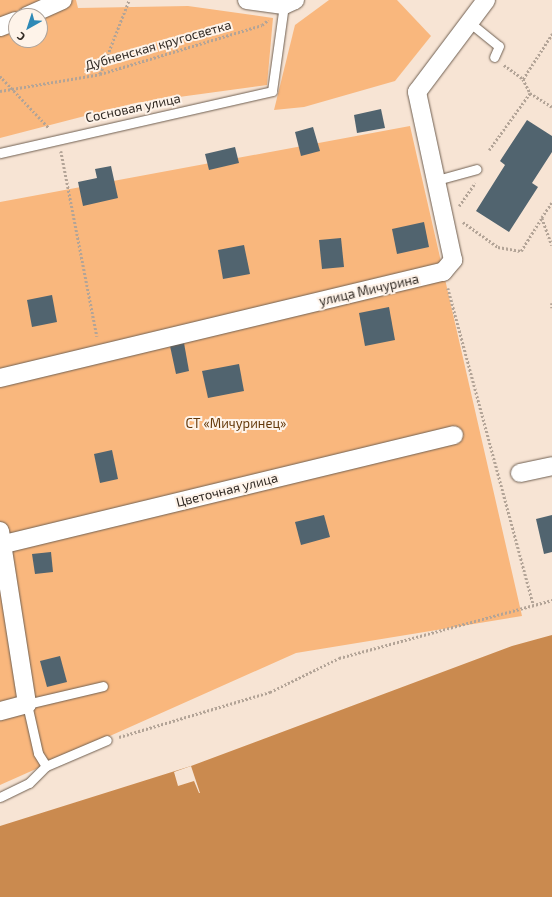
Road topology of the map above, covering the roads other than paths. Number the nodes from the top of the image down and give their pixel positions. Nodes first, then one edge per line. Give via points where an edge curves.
1 (63, 0) edge
2 (247, 0) edge
3 (486, 0) edge
4 (290, 2) edge
5 (45, 8) edge
6 (469, 22) junction
7 (494, 57) road end
8 (0, 153) edge
9 (477, 169) road end
10 (437, 180) junction
11 (0, 378) edge
12 (454, 435) dead end
13 (552, 466) edge
14 (520, 473) dead end
15 (1, 540) edge
16 (103, 686) dead end
17 (27, 704) junction
18 (0, 710) edge
19 (108, 740) road end
20 (46, 766) junction
21 (0, 797) edge

1 - 5 street
2 - 4 street
3 - 6 street
4 - 8 lane, Сосновая улица via 272,92
6 - 7 lane via 499,46
6 - 10 street via 417,92
9 - 10 lane
10 - 11 street, улица Мичурина via 453,260 443,272
12 - 15 street, Цветочная улица
13 - 14 street
15 - 17 street
16 - 17 lane
17 - 18 street
17 - 20 lane via 38,753
19 - 20 lane
20 - 21 lane via 29,783

